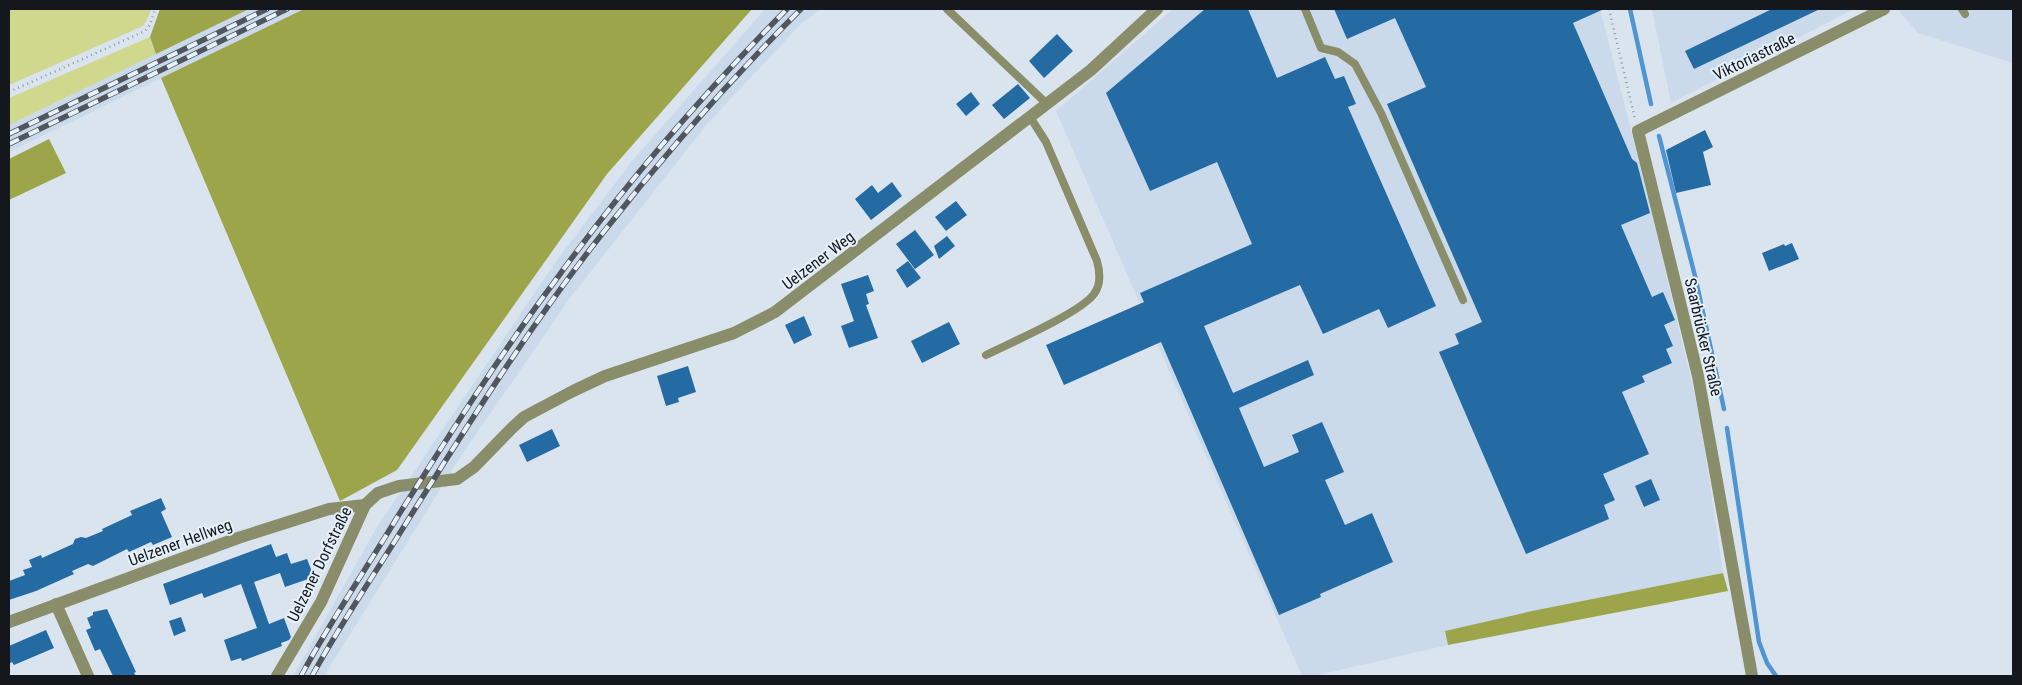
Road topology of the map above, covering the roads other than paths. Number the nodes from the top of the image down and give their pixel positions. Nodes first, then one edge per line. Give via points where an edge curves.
1 (947, 9) edge
2 (1156, 9) edge
3 (1305, 9) edge
4 (1884, 9) edge
5 (1047, 104) junction
6 (1030, 117) junction
7 (1638, 132) joint
8 (1463, 300) dead end
9 (986, 355) dead end
10 (464, 475) joint
11 (365, 505) junction
12 (56, 604) junction
13 (9, 622) edge
14 (88, 676) edge
15 (278, 676) edge
16 (1752, 676) edge

1 - 5 lane
2 - 5 street, Uelzener Weg via 1091,70
3 - 8 lane via 1321,48 1338,52 1355,64 1360,72 1381,112
4 - 7 street, Viktoriastraße
5 - 6 street, Uelzener Weg
6 - 9 lane via 1046,142 1097,261 1100,271 1098,287 1087,301 1072,311
6 - 10 street, Uelzener Weg via 774,312 734,333 605,376 573,391 524,417
7 - 16 street, Saarbrücker Straße via 1698,376
10 - 11 street, Uelzener Dorfstraße via 447,481 420,482 388,489
11 - 12 street, Uelzener Hellweg via 329,509 238,538
11 - 15 street, Uelzener Dorfstraße via 321,602
12 - 13 street, Uelzener Hellweg
12 - 14 street

